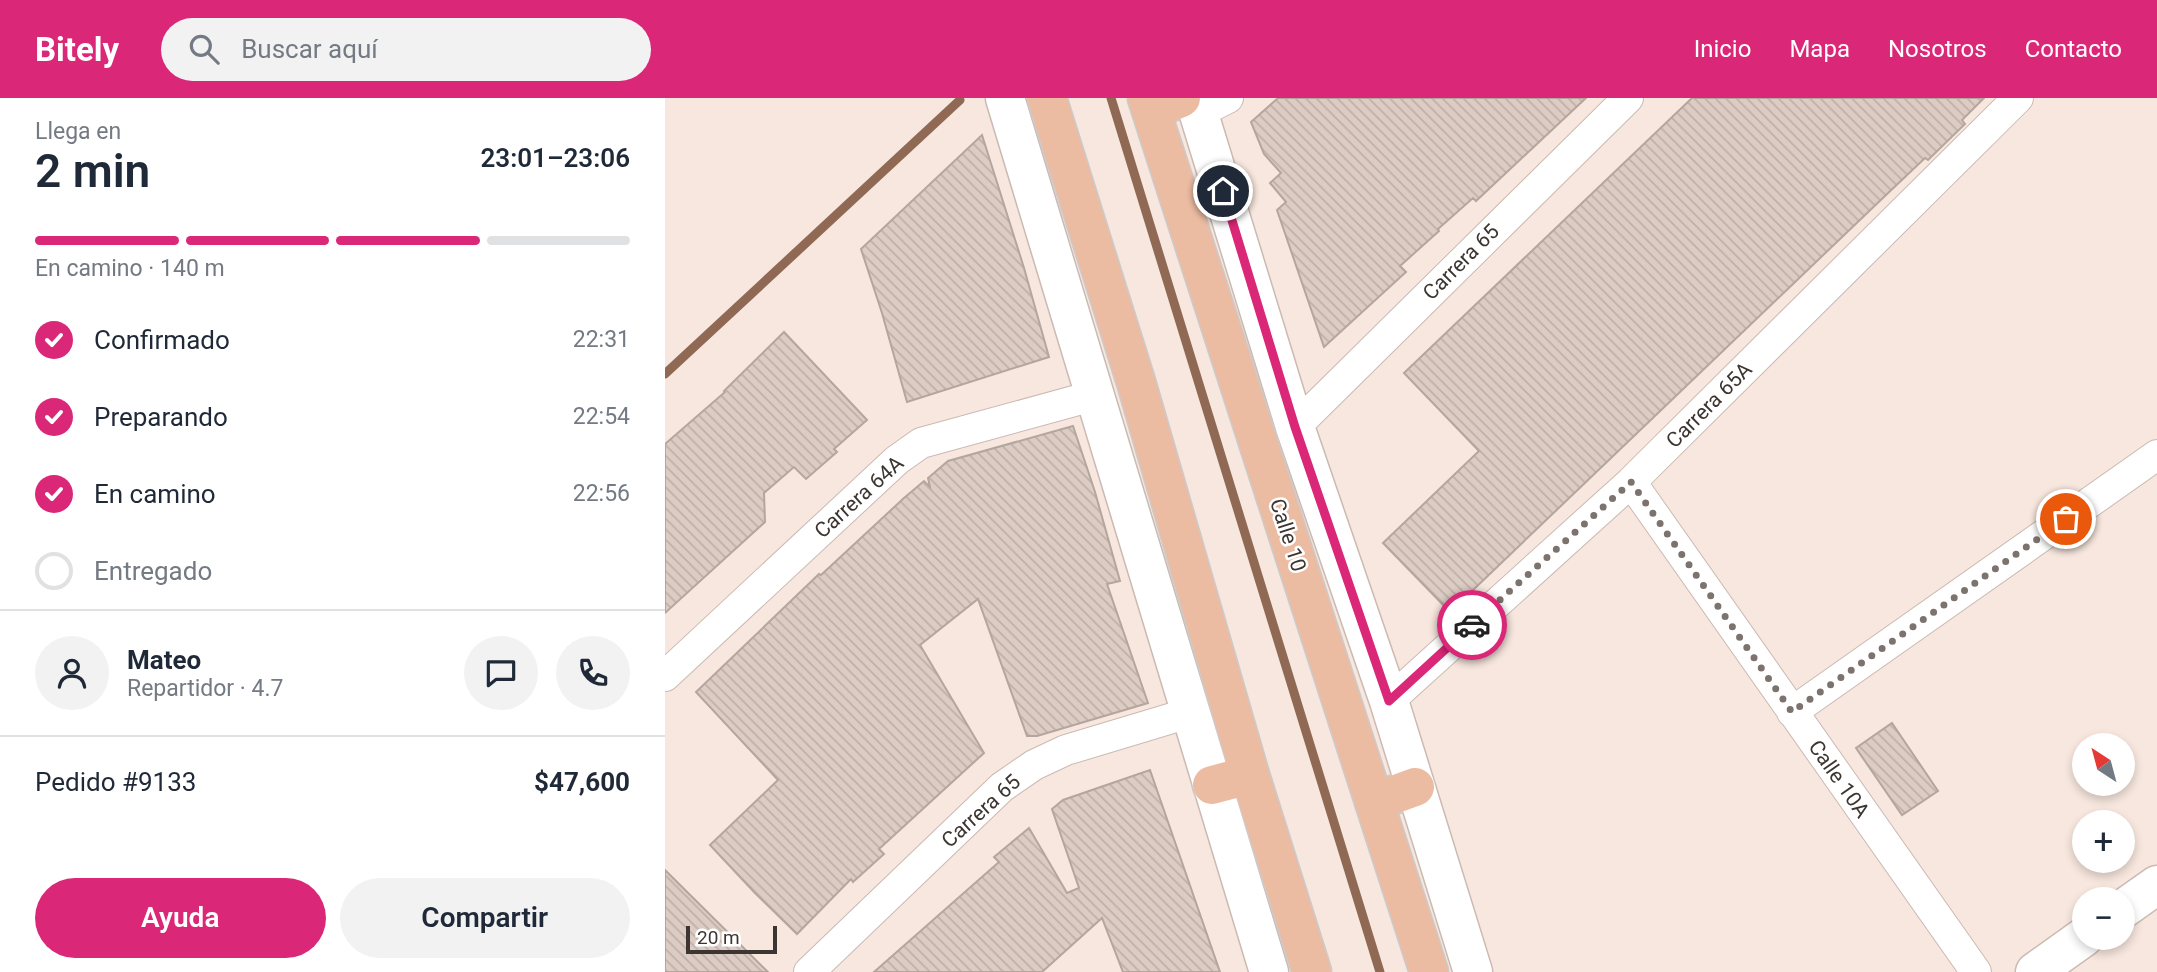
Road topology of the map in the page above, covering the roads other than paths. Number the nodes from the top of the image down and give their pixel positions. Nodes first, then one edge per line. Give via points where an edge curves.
1 (1005, 98) edge
2 (1047, 98) edge
3 (1628, 98) edge
4 (2018, 98) edge
5 (1183, 102) edge
6 (1096, 395) junction
7 (1295, 427) junction
8 (2157, 455) edge
9 (1631, 482) junction
10 (665, 676) edge
11 (1389, 701) junction
12 (1792, 712) junction
13 (1189, 713) junction
14 (1250, 775) junction
15 (1212, 785) junction
16 (1415, 787) junction
17 (1374, 802) junction
18 (2157, 884) edge
19 (2135, 900) edge
20 (2072, 946) edge
21 (809, 972) edge
22 (1269, 972) edge
23 (1312, 972) edge
24 (1429, 972) edge
25 (1473, 972) edge
26 (1976, 972) edge
27 (2035, 972) edge

1 - 6 street
2 - 14 main road via 1136,382
3 - 7 street, Carrera 65
4 - 9 street, Carrera 65A
5 - 7 street, Calle 10
5 - 17 main road, Calle 10
6 - 10 street, Carrera 64A via 921,443 897,460
6 - 13 street
7 - 11 street, Calle 10
8 - 12 street
9 - 11 street, Carrera 65A
9 - 12 street, Calle 10A
11 - 16 street, Calle 10
12 - 26 street, Calle 10A
13 - 15 street
13 - 21 street, Carrera 65 via 1066,750 1034,765 1002,788
14 - 15 main road
14 - 23 main road
15 - 22 street
16 - 17 main road
16 - 25 street, Calle 10
17 - 24 main road, Calle 10
18 - 19 street
20 - 27 street

